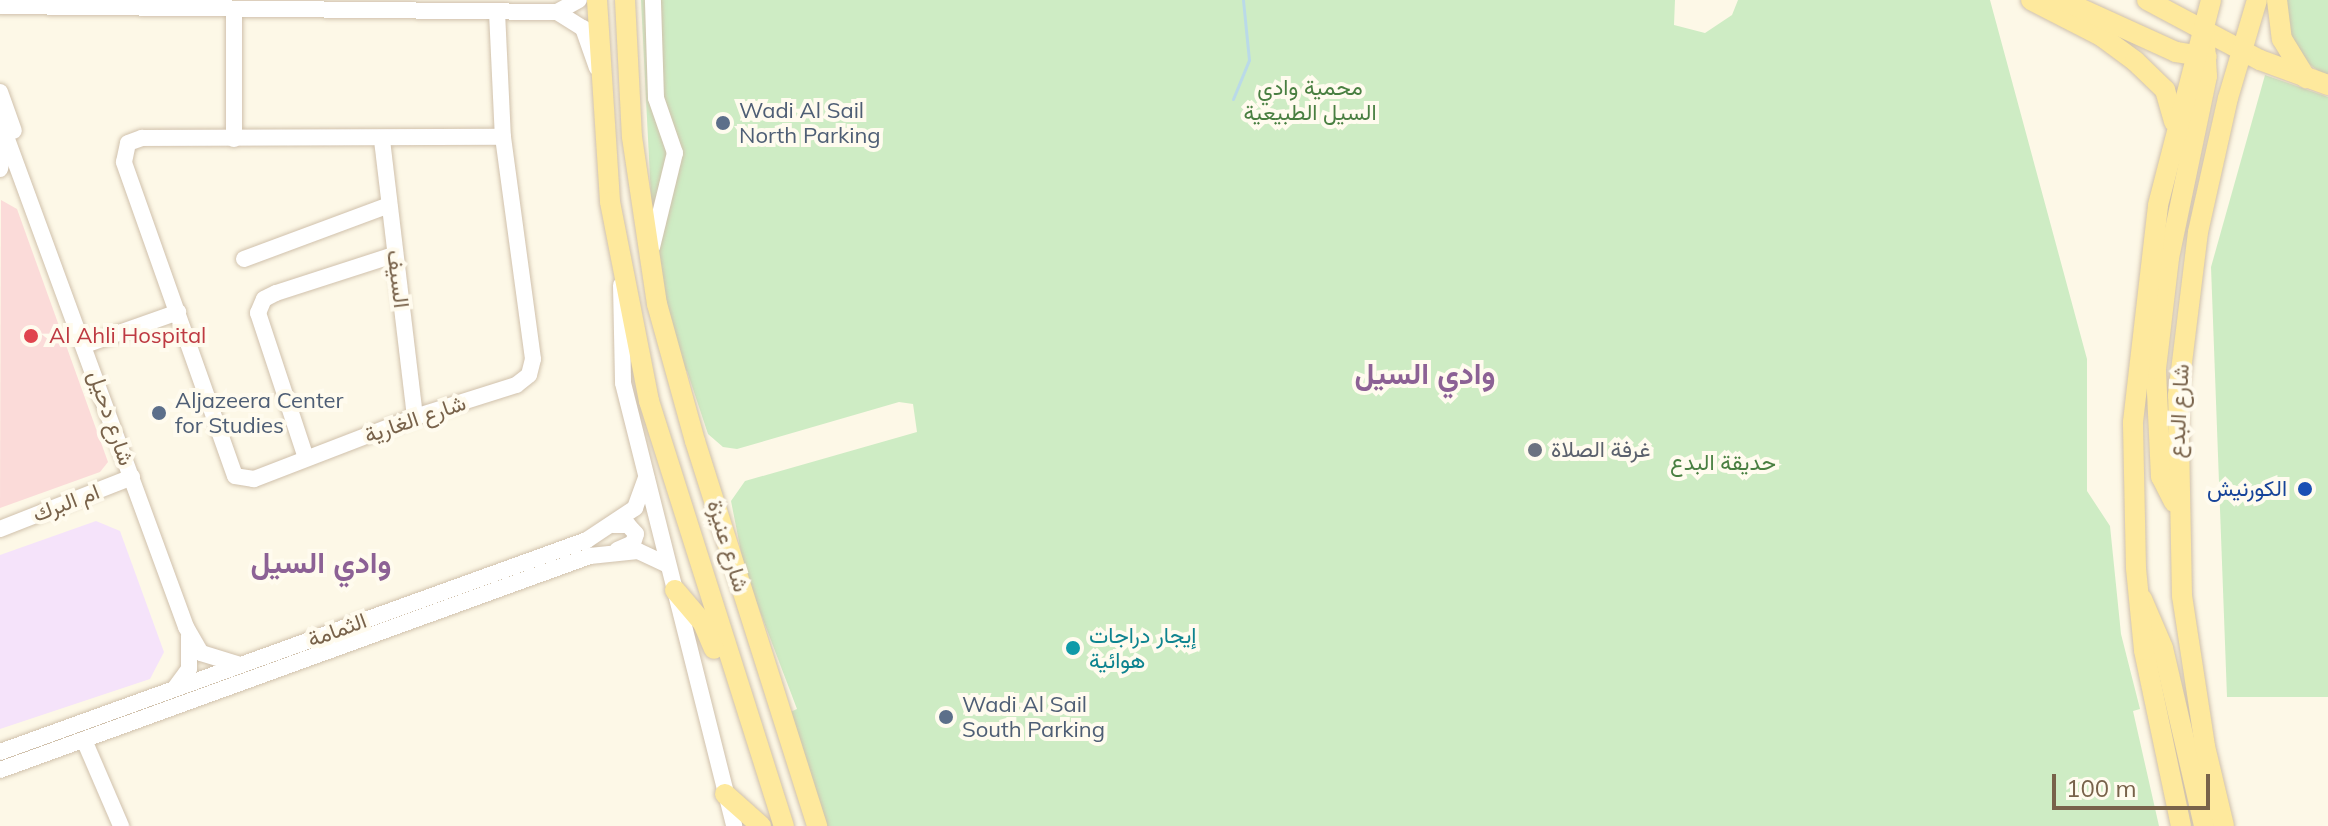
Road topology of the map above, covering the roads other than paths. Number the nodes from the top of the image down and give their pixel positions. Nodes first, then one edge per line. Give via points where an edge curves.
1 (579, 0) edge
2 (597, 0) edge
3 (625, 0) edge
4 (653, 0) edge
5 (2031, 0) edge
6 (2062, 0) edge
7 (2147, 0) edge
8 (2211, 0) edge
9 (2257, 0) edge
10 (2277, 0) edge
11 (54, 5) edge
12 (375, 6) edge
13 (0, 10) edge
14 (234, 10) junction
15 (497, 12) junction
16 (557, 12) junction
17 (2204, 28) junction
18 (2241, 49) junction
19 (2202, 57) junction
20 (597, 68) junction
21 (2306, 78) junction
22 (2328, 85) edge
23 (0, 92) edge
24 (0, 120) edge
25 (2175, 133) junction
26 (6, 137) junction
27 (503, 137) junction
28 (234, 139) junction
29 (382, 140) junction
30 (22, 168) junction
31 (0, 169) edge
32 (0, 180) edge
33 (389, 205) junction
34 (394, 255) junction
35 (244, 259) dead end
36 (649, 264) junction
37 (621, 275) junction
38 (178, 312) junction
39 (85, 345) junction
40 (415, 417) junction
41 (306, 458) junction
42 (132, 477) junction
43 (646, 477) junction
44 (2176, 504) junction
45 (613, 525) junction
46 (0, 529) edge
47 (608, 553) junction
48 (668, 565) junction
49 (675, 590) junction
50 (2137, 592) junction
51 (186, 627) junction
52 (241, 664) junction
53 (732, 666) junction
54 (175, 688) junction
55 (84, 740) junction
56 (0, 752) edge
57 (0, 770) edge
58 (725, 794) junction
59 (121, 826) edge
60 (734, 826) edge
61 (761, 826) edge
62 (784, 826) edge
63 (817, 826) edge
64 (2181, 826) edge
65 (2204, 826) edge
66 (2224, 826) edge

1 - 16 street
2 - 20 main road, شارع عنيزة
3 - 36 main road, شارع عنيزة via 632,137
4 - 36 street, شارع عنيزة via 656,98 675,153
5 - 25 main road via 2101,36 2135,61 2165,90
6 - 19 main road
7 - 17 main road
8 - 17 main road
9 - 18 main road, شارع البدع
10 - 21 main road via 2282,39
11 - 13 street
11 - 14 street
12 - 14 street
12 - 15 street
14 - 28 street
15 - 16 street
15 - 27 street, شارع الغارية
16 - 20 street via 583,28
17 - 18 main road
17 - 19 main road
18 - 19 main road
18 - 21 main road
18 - 44 main road, شارع البدع via 2186,300
19 - 25 main road, شارع البدع
19 - 44 main road via 2156,369 2161,477
20 - 37 main road, شارع عنيزة
21 - 22 main road
23 - 30 street, شارع دحيل
24 - 26 street, شارع دحيل
25 - 50 main road, شارع البدع via 2158,205 2136,368 2132,493
26 - 30 street, شارع دحيل
26 - 31 street
27 - 29 street, شارع الغارية
27 - 40 street, شارع الغارية via 533,368 516,385
28 - 29 street, شارع الغارية
28 - 38 street, شارع الغارية via 136,138 123,152
29 - 33 street, السيف
30 - 32 street
30 - 39 street, شارع دحيل
33 - 34 street, السيف
33 - 35 street
34 - 40 street, السيف
34 - 41 street via 264,299 258,313
36 - 63 main road, شارع عنيزة via 695,441
37 - 43 street, شارع عنيزة via 622,376
37 - 53 main road, شارع عنيزة via 663,451
38 - 39 street
38 - 41 street, شارع الغارية via 235,476 247,480
39 - 42 street, شارع دحيل
40 - 41 street, شارع الغارية
42 - 46 street, ام البرك
42 - 51 street, شارع دحيل
43 - 45 street, الثمامة via 638,504
43 - 48 street, شارع عنيزة
44 - 66 main road, شارع البدع via 2192,675
45 - 47 street via 628,525 636,537
45 - 52 street, الثمامة via 576,544
47 - 48 street, الثمامة via 638,551
47 - 55 street, الثمامة
48 - 49 street, شارع عنيزة
49 - 53 main road via 703,623 716,653
49 - 58 street, شارع عنيزة
50 - 64 main road, شارع البدع via 2153,705
50 - 65 main road via 2150,609 2163,648
51 - 52 street, شارع دحيل via 201,653
51 - 54 street, شارع دحيل via 189,669
52 - 54 street, الثمامة
53 - 62 main road, شارع عنيزة
54 - 56 street, الثمامة
55 - 57 street, الثمامة
55 - 59 street
58 - 60 street, شارع عنيزة
58 - 61 main road

